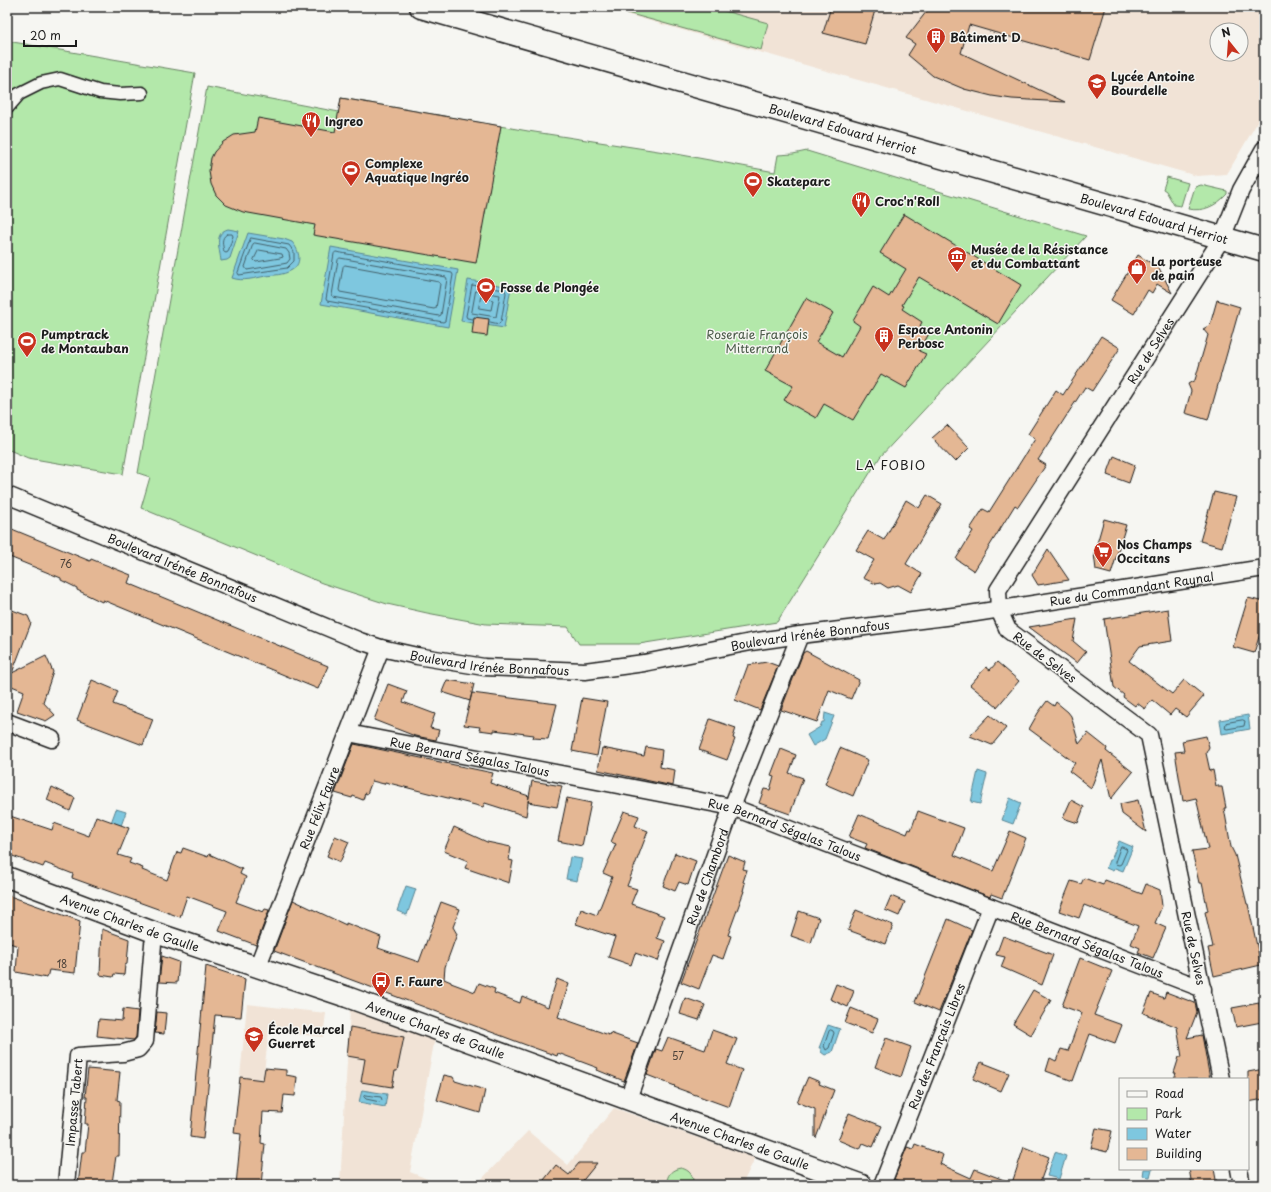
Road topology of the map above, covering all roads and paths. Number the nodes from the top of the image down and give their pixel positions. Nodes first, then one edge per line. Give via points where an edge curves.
1 (421, 7) edge
2 (142, 93) dead end
3 (7, 108) edge
4 (1264, 149) edge
5 (1222, 238) junction
6 (1264, 250) edge
7 (7, 495) edge
8 (1264, 568) edge
9 (999, 610) junction
10 (800, 635) junction
11 (381, 648) junction
12 (7, 722) edge
13 (348, 733) junction
14 (52, 739) dead end
15 (732, 807) junction
16 (7, 877) edge
17 (991, 907) junction
18 (156, 933) junction
19 (257, 968) junction
20 (1203, 990) junction
21 (1220, 1078) edge
22 (628, 1099) junction
23 (1239, 1170) edge
24 (853, 1183) edge
25 (66, 1185) edge
26 (882, 1185) edge
27 (1242, 1185) edge

1 - 5 main road, Boulevard Edouard Herriot
2 - 3 street via 100,92 60,79 41,82 19,94
4 - 5 street, Rue de Selves via 1241,190
5 - 6 main road, Boulevard Edouard Herriot
5 - 9 street, Rue de Selves via 998,590
7 - 11 street, Boulevard Irénée Bonnafous
8 - 9 street, Rue du Commandant Raynal
9 - 10 street, Boulevard Irénée Bonnafous
9 - 20 street, Rue de Selves via 1008,630 1149,735
10 - 11 street, Boulevard Irénée Bonnafous via 585,671 484,667
10 - 15 street, Rue de Chambord
11 - 13 street, Rue Félix Faure
12 - 14 street
13 - 15 street, Rue Bernard Ségalas Talous
13 - 19 street, Rue Félix Faure
15 - 17 street, Rue Bernard Ségalas Talous
15 - 22 street, Rue de Chambord
16 - 18 street, Avenue Charles de Gaulle
17 - 20 street, Rue Bernard Ségalas Talous
17 - 26 street, Rue des Français Libres
18 - 19 street, Avenue Charles de Gaulle
18 - 25 street, Impasse Tabert via 145,1041 138,1049 123,1053 78,1056
19 - 22 street, Avenue Charles de Gaulle
20 - 21 street, Rue de Selves
22 - 24 street, Avenue Charles de Gaulle
23 - 27 street

